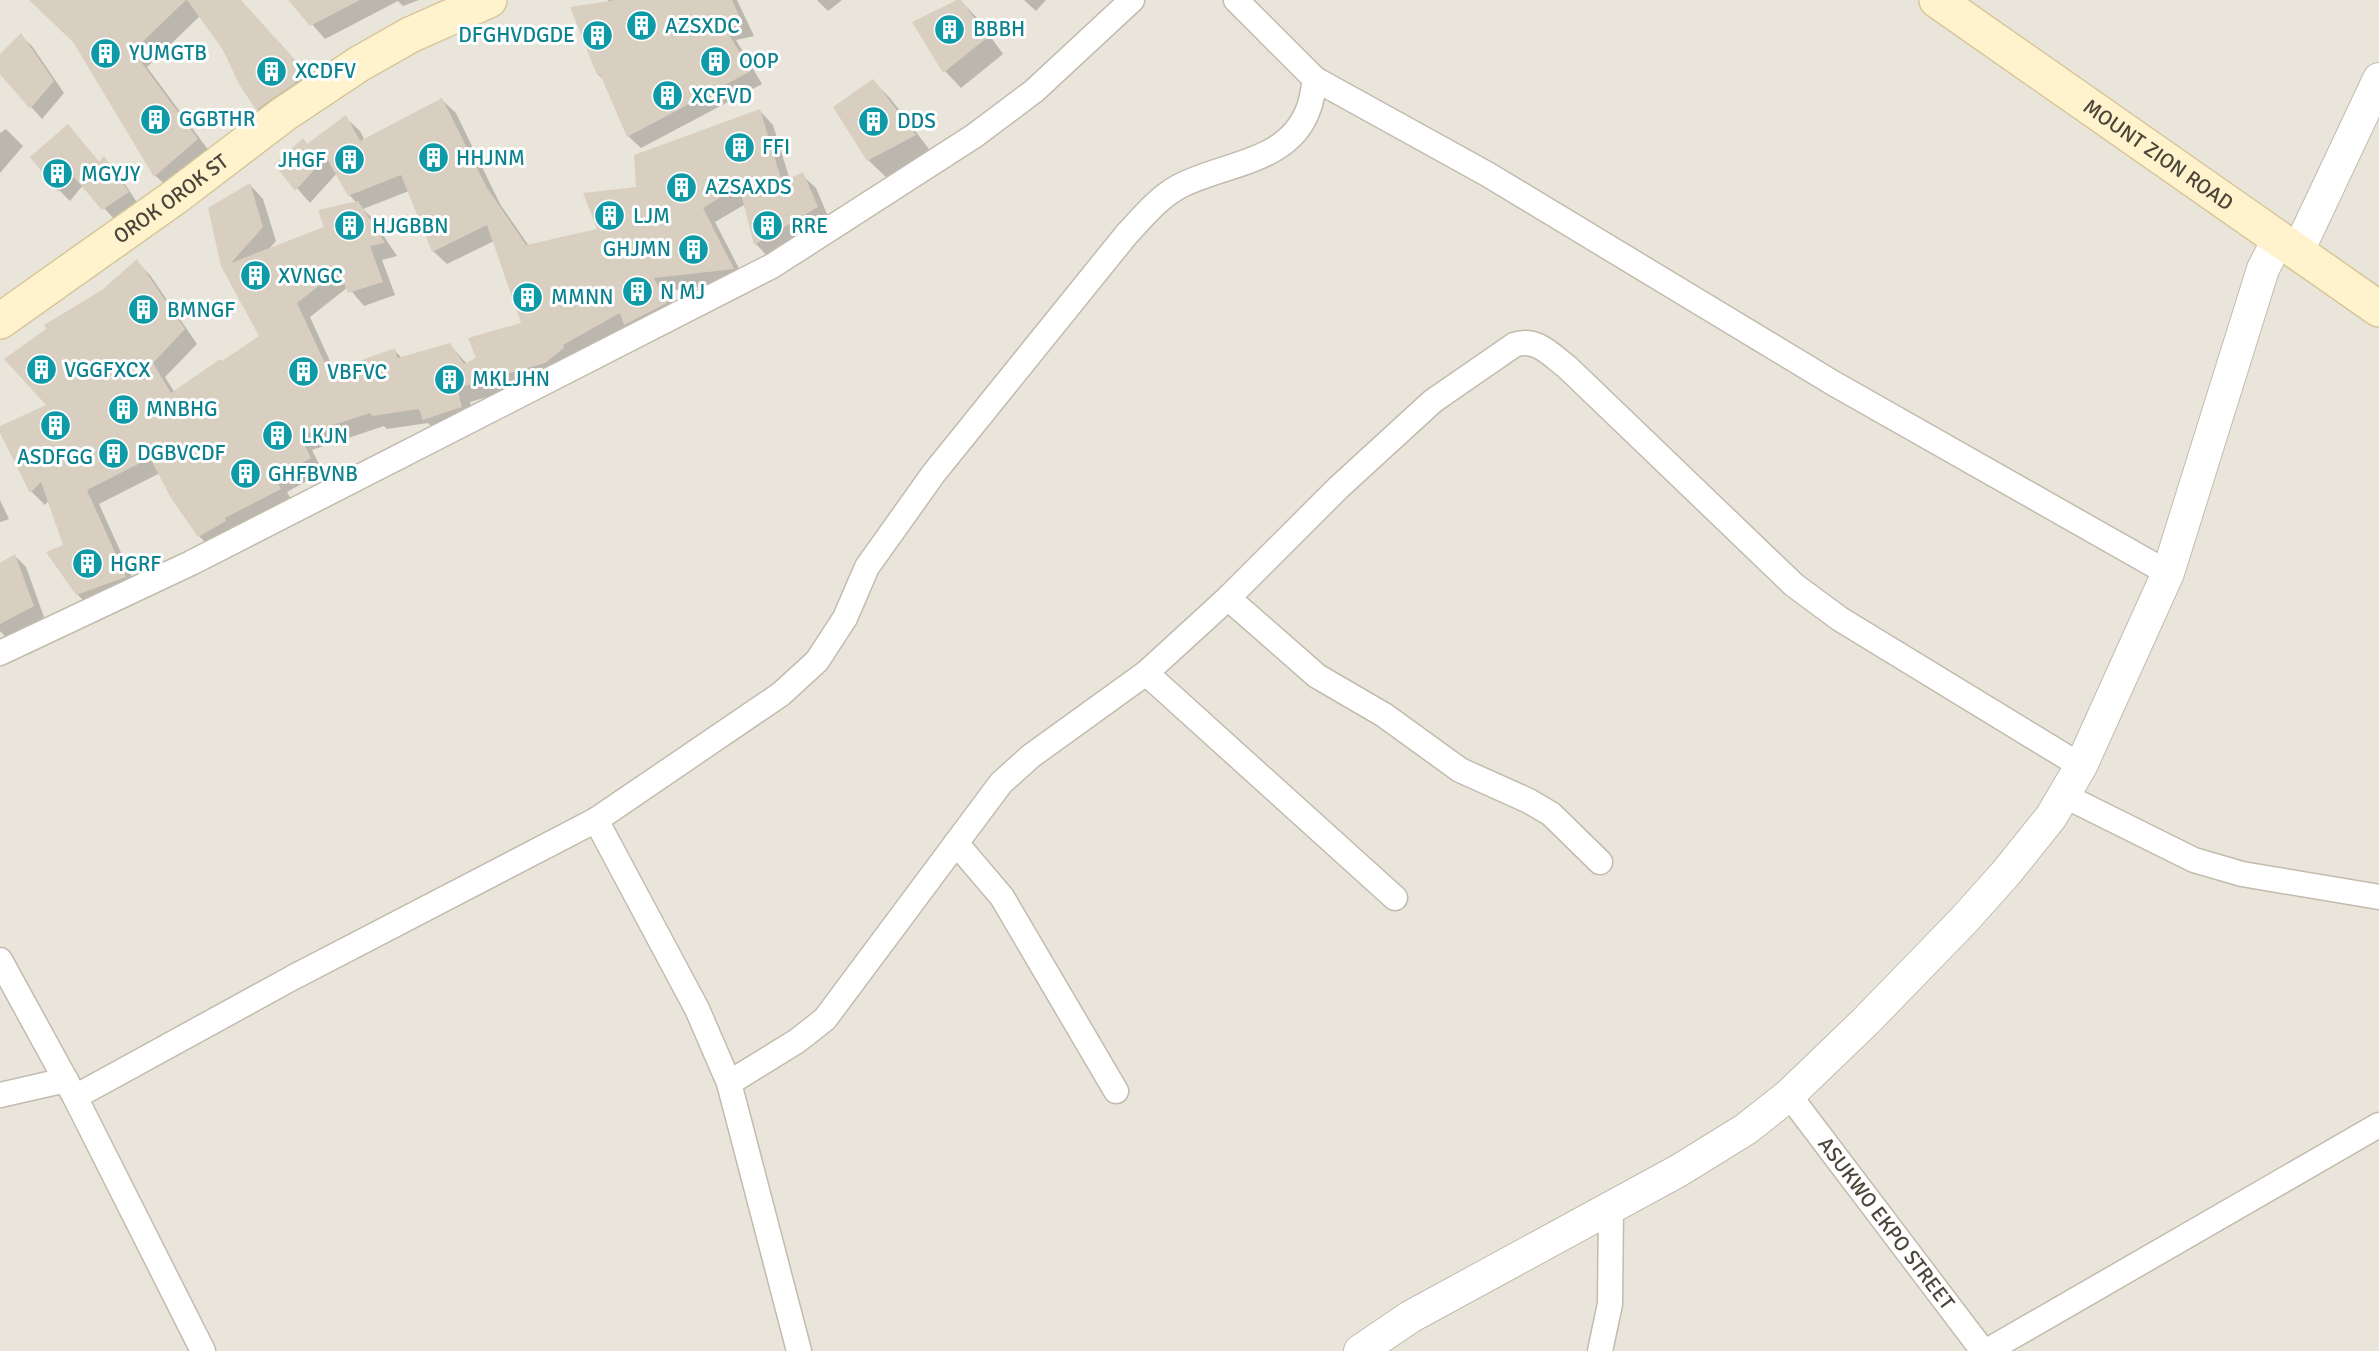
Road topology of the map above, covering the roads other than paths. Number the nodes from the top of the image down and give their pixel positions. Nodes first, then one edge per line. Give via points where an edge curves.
1 (489, 0) edge
2 (1132, 0) edge
3 (1236, 0) edge
4 (1937, 0) edge
5 (1315, 79) junction
6 (2379, 79) edge
7 (2289, 244) junction
8 (2379, 309) edge
9 (0, 321) edge
10 (2168, 573) junction
11 (1228, 598) junction
12 (0, 653) edge
13 (1146, 673) junction
14 (2081, 766) junction
15 (2063, 796) junction
16 (596, 820) junction
17 (956, 843) junction
18 (1600, 862) dead end
19 (2379, 897) edge
20 (1395, 898) dead end
21 (0, 960) edge
22 (729, 1083) junction
23 (71, 1089) junction
24 (1116, 1091) dead end
25 (0, 1095) edge
26 (1789, 1095) junction
27 (2379, 1125) edge
28 (1612, 1207) junction
29 (203, 1351) edge
30 (799, 1351) edge
31 (1360, 1351) edge
32 (1601, 1351) edge
33 (1985, 1351) edge

1 - 9 main road, OROK OROK ST via 359,64
2 - 12 street via 1034,91 974,136 772,266 191,563
3 - 5 street
4 - 7 main road, MOUNT ZION ROAD
5 - 10 street via 1487,174 1833,383
5 - 16 street via 1308,110 1294,135 1268,154 1177,188 1126,235 934,473 867,567 845,618 800,679
6 - 7 street
7 - 8 main road, MOUNT ZION ROAD
7 - 10 street via 2263,270
10 - 14 street
11 - 13 street
11 - 14 street via 1433,401 1525,341 1567,367 1794,585 1840,619
11 - 18 street via 1317,676 1384,715 1460,770 1550,814
13 - 17 street via 1021,765 1001,783
13 - 20 street
14 - 15 street
15 - 19 street via 2194,860 2242,874
15 - 26 street via 2051,817 1972,911
16 - 22 street via 697,1009
16 - 23 street
17 - 22 street via 825,1019
17 - 24 street via 1002,897
21 - 23 street
22 - 30 street
23 - 25 street
23 - 29 street
26 - 28 street via 1721,1145
26 - 33 street, ASUKWO EKPO STREET
27 - 33 street
28 - 31 street via 1410,1317
28 - 32 street via 1610,1304

